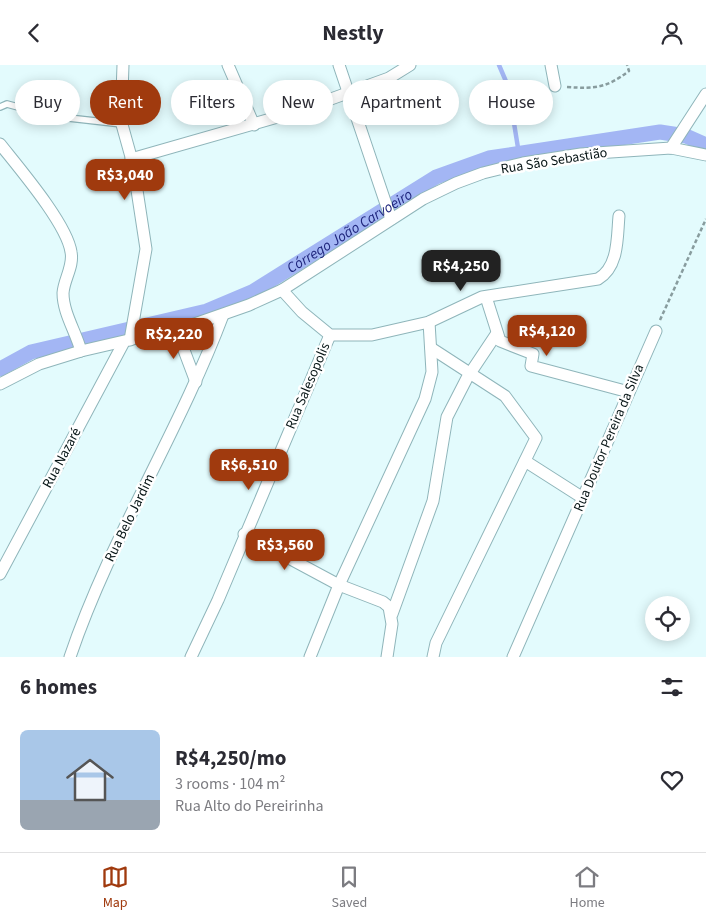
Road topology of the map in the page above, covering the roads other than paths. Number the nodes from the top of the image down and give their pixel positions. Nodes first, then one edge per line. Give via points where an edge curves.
1 (123, 65) edge
2 (228, 65) edge
3 (339, 65) edge
4 (410, 65) edge
5 (552, 65) edge
6 (123, 80) edge
7 (345, 80) edge
8 (384, 80) edge
9 (555, 86) road end
10 (706, 94) edge
11 (343, 95) edge
12 (0, 107) edge
13 (90, 120) edge
14 (123, 125) edge
15 (254, 125) junction
16 (360, 125) edge
17 (673, 144) junction
18 (0, 145) edge
19 (706, 155) edge
20 (132, 159) junction
21 (388, 211) junction
22 (619, 216) dead end
23 (282, 290) junction
24 (486, 297) junction
25 (223, 315) junction
26 (429, 322) junction
27 (176, 329) junction
28 (656, 331) road end
29 (497, 333) junction
30 (330, 335) junction
31 (127, 341) junction
32 (80, 348) junction
33 (431, 348) junction
34 (470, 372) junction
35 (196, 382) junction
36 (0, 384) edge
37 (629, 392) junction
38 (525, 461) junction
39 (583, 498) junction
40 (244, 534) junction
41 (0, 574) edge
42 (339, 585) junction
43 (391, 610) junction
44 (70, 657) edge
45 (191, 657) edge
46 (310, 657) edge
47 (387, 657) edge
48 (433, 657) edge
49 (513, 657) edge

1 - 6 street, Rua Nazaré
2 - 15 street
3 - 7 street
4 - 8 street
5 - 9 street
10 - 17 street
11 - 15 street
12 - 13 lane via 8,104 51,117
14 - 20 street, Rua Nazaré
15 - 20 street
16 - 21 street
17 - 19 street, Rua São Sebastião
17 - 21 street, Rua São Sebastião via 523,163 456,183
18 - 32 street via 37,190 67,240 72,255 63,295 65,310
20 - 31 street, Rua Nazaré via 146,249
21 - 23 street, Rua São Sebastião
22 - 24 street via 615,256 605,275 598,279
23 - 25 street, Rua São Sebastião
23 - 30 street
24 - 26 street
24 - 29 street
25 - 27 street, Rua São Sebastião
25 - 35 street, Rua Belo Jardim
26 - 30 street via 372,335
26 - 33 street
27 - 31 street, Rua São Sebastião
27 - 35 street
28 - 37 street, Rua Doutor Pereira da Silva
29 - 34 street
29 - 37 street via 500,341 533,353 531,366
30 - 40 street, Rua Salesopolis
31 - 32 street, Rua São Sebastião
31 - 41 street, Rua Nazaré
32 - 36 street, Rua São Sebastião
33 - 34 street
33 - 42 street via 432,372 425,399
34 - 38 street via 505,396 536,438
34 - 43 street via 447,417 433,501
35 - 44 street, Rua Belo Jardim via 99,583
37 - 39 street, Rua Doutor Pereira da Silva
38 - 39 street
38 - 48 street via 436,643
39 - 49 street, Rua Doutor Pereira da Silva
40 - 42 street
40 - 45 street, Rua Salesopolis
42 - 43 street via 383,602
42 - 46 street
43 - 47 street

